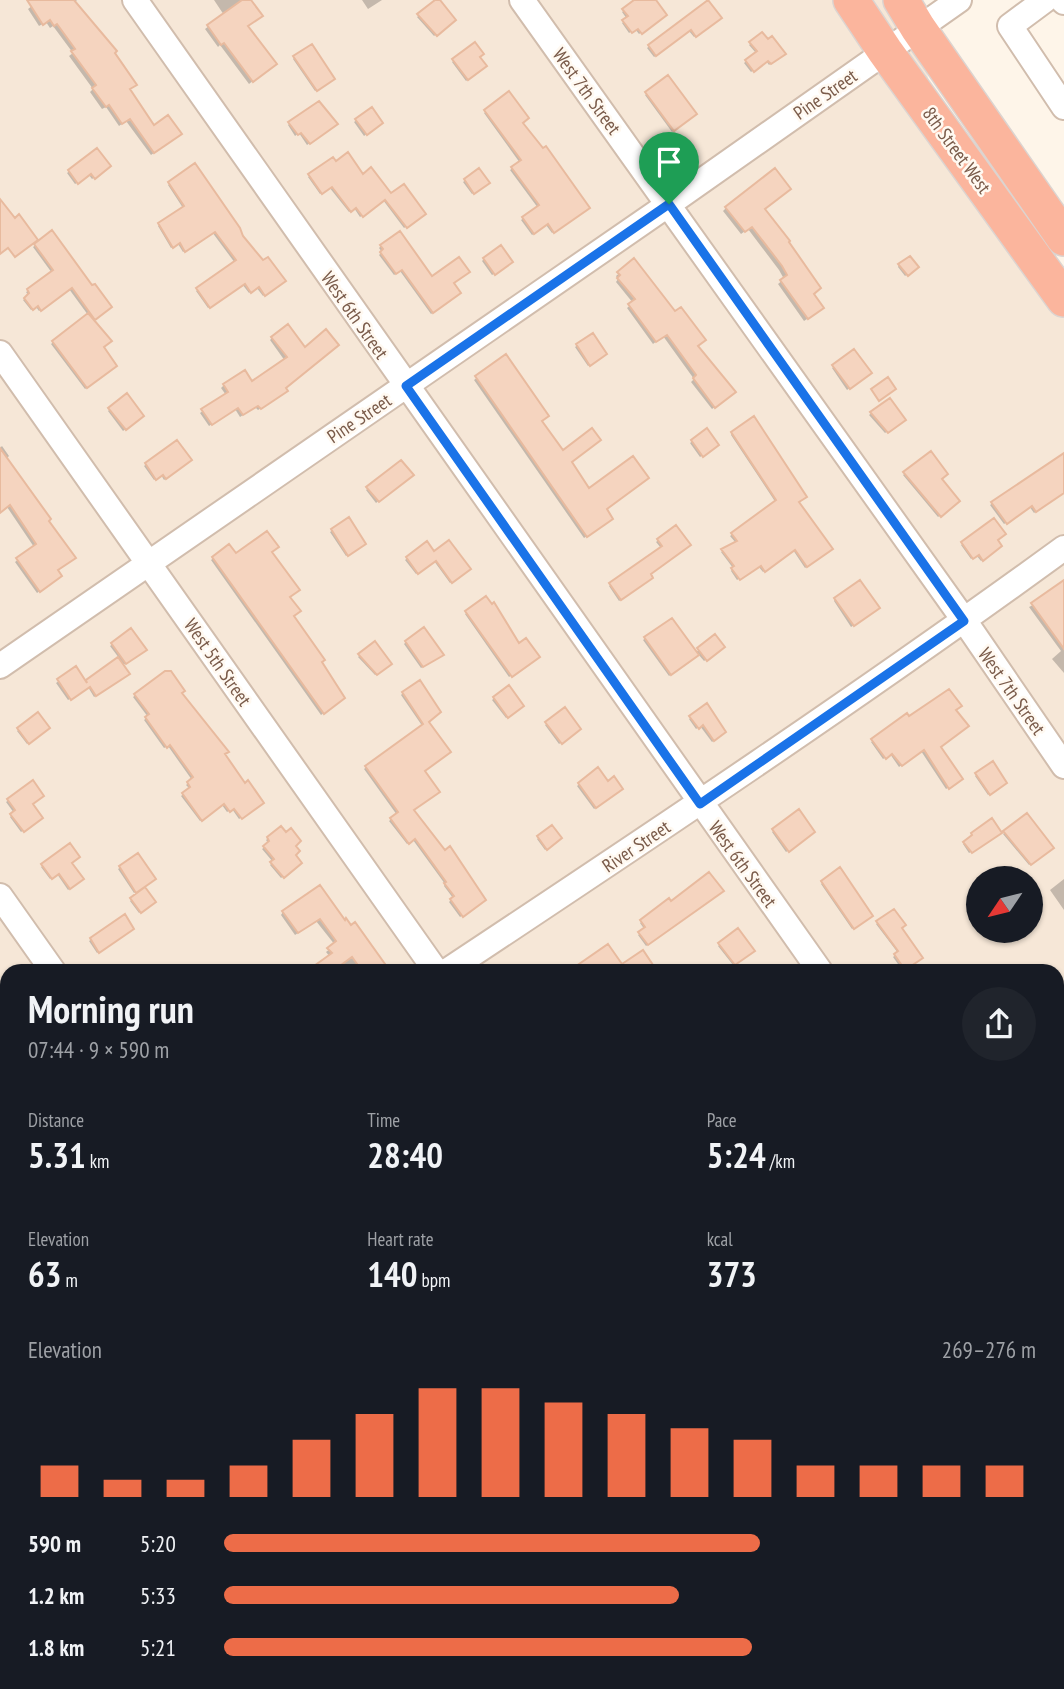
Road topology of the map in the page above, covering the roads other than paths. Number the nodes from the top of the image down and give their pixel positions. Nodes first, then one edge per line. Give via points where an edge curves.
1 (135, 0) edge
2 (522, 0) edge
3 (851, 0) edge
4 (959, 0) edge
5 (1045, 0) edge
6 (909, 14) edge
7 (885, 51) junction
8 (1064, 107) edge
9 (669, 204) junction
10 (1064, 238) edge
11 (1064, 299) edge
12 (0, 353) edge
13 (406, 386) junction
14 (1064, 548) edge
15 (148, 563) junction
16 (964, 621) junction
17 (0, 666) edge
18 (1064, 766) edge
19 (700, 804) junction
20 (0, 896) edge
21 (48, 964) edge
22 (431, 964) edge
23 (458, 964) edge
24 (815, 964) edge

1 - 13 street, West 6th Street
2 - 9 street, West 7th Street
3 - 7 highway, 8th Street West
4 - 6 street, Pine Street
5 - 8 street via 1010,26
6 - 7 street, Pine Street
6 - 10 highway, 8th Street West
7 - 9 street, Pine Street
7 - 11 highway, 8th Street West
9 - 13 street, Pine Street
9 - 16 street, West 7th Street
12 - 15 street, West 5th Street
13 - 15 street, Pine Street
13 - 19 street, West 6th Street
14 - 16 street, River Street
15 - 17 street, Pine Street
15 - 22 street, West 5th Street
16 - 18 street, West 7th Street
16 - 19 street, River Street
19 - 23 street, River Street
19 - 24 street, West 6th Street
20 - 21 street

